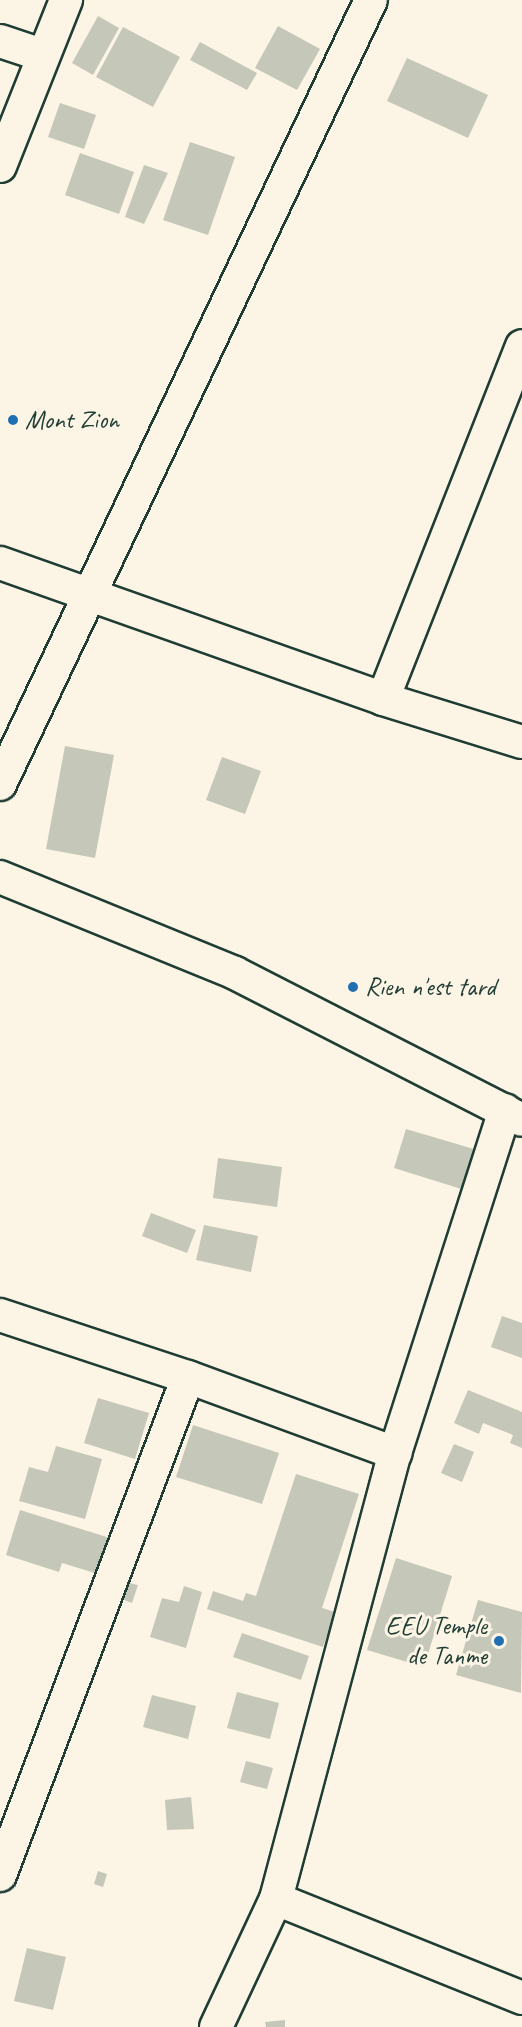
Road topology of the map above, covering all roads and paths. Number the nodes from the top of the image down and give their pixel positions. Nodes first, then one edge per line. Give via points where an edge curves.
1 (66, 0) edge
2 (371, 0) edge
3 (0, 41) edge
4 (42, 55) junction
5 (0, 166) edge
6 (522, 346) edge
7 (0, 564) edge
8 (86, 596) junction
9 (383, 699) junction
10 (522, 742) edge
11 (0, 784) edge
12 (0, 877) edge
13 (514, 1115) edge
14 (0, 1315) edge
15 (188, 1377) junction
16 (395, 1453) junction
17 (0, 1875) edge
18 (276, 1899) junction
19 (522, 1998) edge
20 (216, 2027) edge

1 - 4 street
2 - 8 street
3 - 4 street
4 - 5 street
6 - 9 street
7 - 8 street
8 - 9 street
8 - 11 street
9 - 10 street
12 - 13 street via 235,973
13 - 16 street
14 - 15 street
15 - 16 street
15 - 17 street
16 - 18 street
18 - 19 street
18 - 20 street

